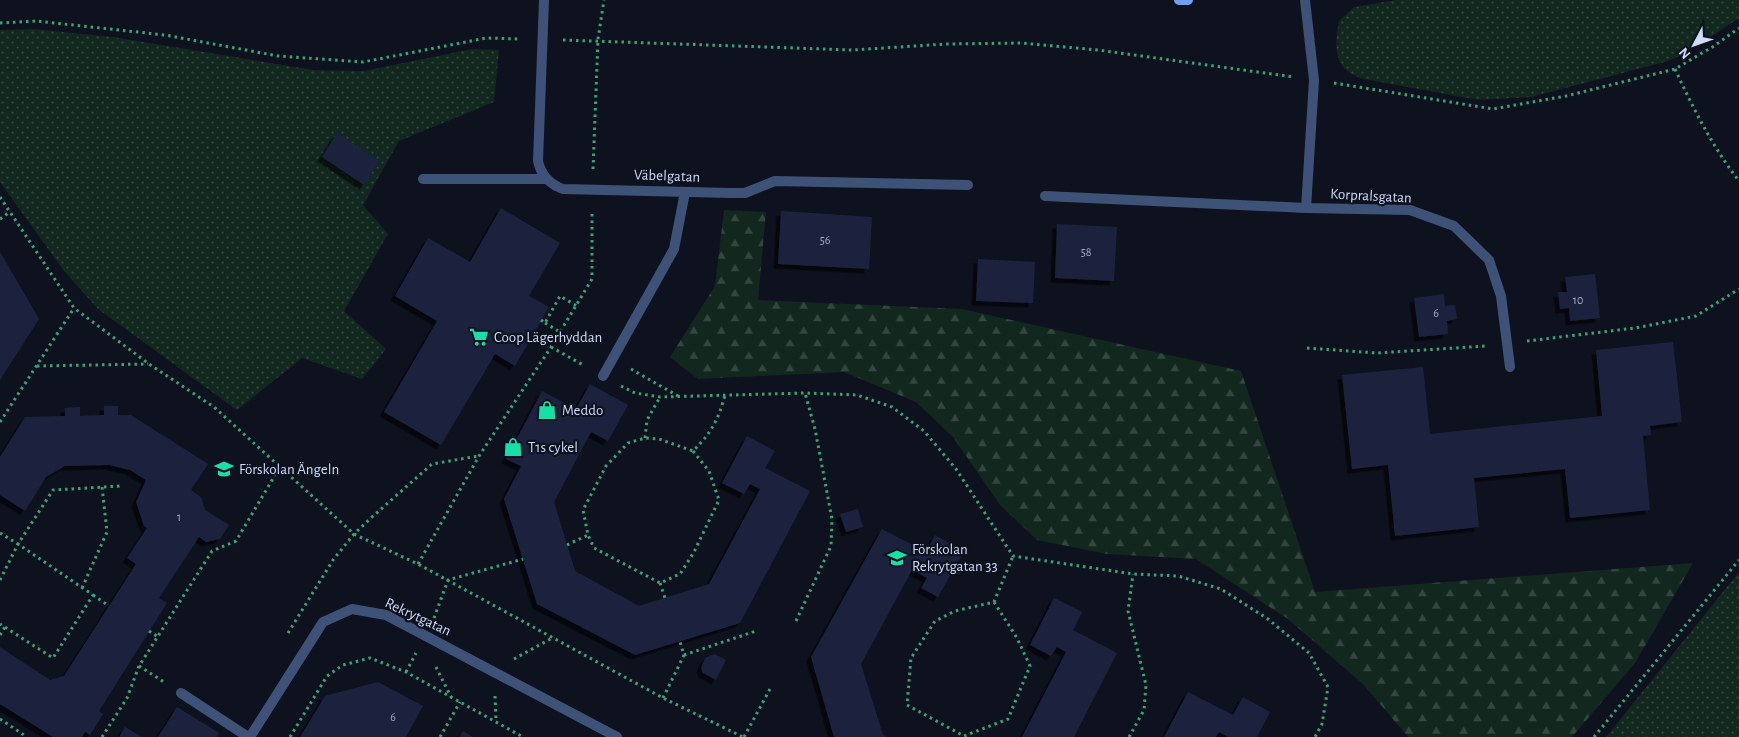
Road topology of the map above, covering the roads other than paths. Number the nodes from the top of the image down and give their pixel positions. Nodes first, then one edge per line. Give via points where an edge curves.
1 (544, 0) edge
2 (1179, 0) edge
3 (1188, 0) edge
4 (1305, 0) edge
5 (423, 178) dead end
6 (546, 179) junction
7 (968, 185) dead end
8 (684, 192) junction
9 (1045, 196) dead end
10 (1306, 208) junction
11 (1510, 367) dead end
12 (603, 376) road end
13 (181, 693) road end
14 (249, 737) edge
15 (618, 737) edge

1 - 6 street via 538,161
2 - 3 main road
4 - 10 street via 1314,80
5 - 6 street
6 - 8 street, Väbelgatan via 563,189
7 - 8 street, Väbelgatan via 775,181 745,193
8 - 12 street via 674,249
9 - 10 street, Korpralsgatan
10 - 11 street, Korpralsgatan via 1410,210 1454,226 1489,260 1501,296
13 - 14 street
14 - 15 street, Rekrytgatan via 323,622 352,609 386,615

